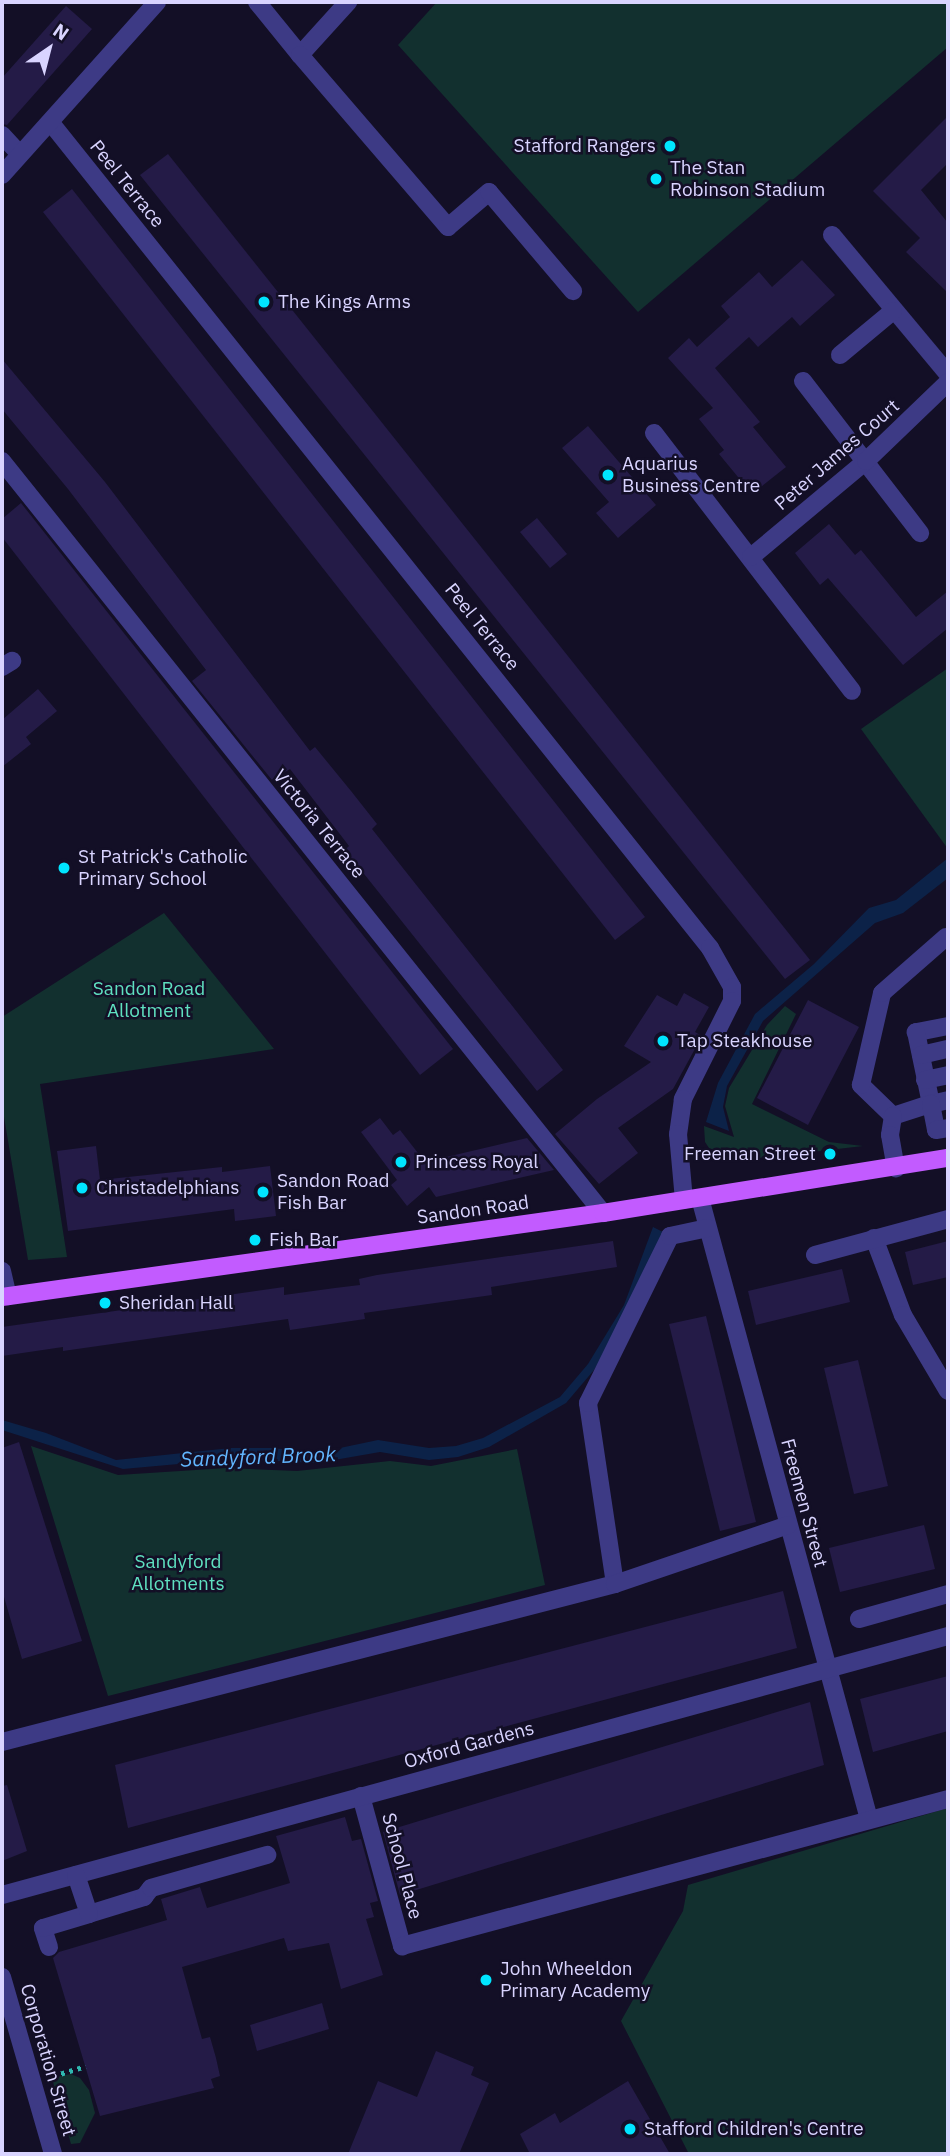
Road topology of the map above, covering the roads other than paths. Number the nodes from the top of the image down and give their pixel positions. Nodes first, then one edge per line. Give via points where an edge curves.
1 (157, 2) edge
2 (257, 2) edge
3 (348, 2) edge
4 (300, 55) junction
5 (51, 122) junction
6 (2, 135) edge
7 (20, 154) junction
8 (2, 175) edge
9 (832, 235) dead end
10 (573, 290) dead end
11 (893, 311) junction
12 (840, 355) dead end
13 (948, 374) edge
14 (803, 381) dead end
15 (948, 382) edge
16 (654, 433) dead end
17 (2, 461) edge
18 (866, 461) junction
19 (920, 533) dead end
20 (751, 556) junction
21 (852, 691) dead end
22 (947, 937) edge
23 (948, 1026) edge
24 (948, 1049) edge
25 (921, 1055) junction
26 (948, 1074) edge
27 (925, 1080) junction
28 (940, 1102) edge
29 (893, 1116) junction
30 (948, 1128) edge
31 (948, 1158) edge
32 (896, 1168) junction
33 (692, 1199) junction
34 (603, 1213) junction
35 (948, 1219) edge
36 (707, 1227) junction
37 (874, 1238) junction
38 (815, 1255) dead end
39 (2, 1271) edge
40 (5, 1296) edge
41 (948, 1394) edge
42 (788, 1525) junction
43 (615, 1584) junction
44 (948, 1594) edge
45 (859, 1619) dead end
46 (948, 1636) edge
47 (827, 1669) junction
48 (2, 1742) edge
49 (361, 1796) junction
50 (948, 1799) edge
51 (869, 1819) junction
52 (267, 1855) dead end
53 (76, 1875) junction
54 (2, 1895) edge
55 (89, 1914) junction
56 (49, 1947) dead end
57 (2, 1977) edge
58 (53, 2154) edge

1 - 5 street
2 - 4 street
3 - 4 street
4 - 10 street via 448,227 489,192
5 - 7 street
5 - 33 street, Peel Terrace via 710,948 732,987 732,1001 683,1099 678,1134
6 - 7 street
7 - 8 street
9 - 11 street
11 - 12 street
11 - 13 street
14 - 18 street
15 - 18 street, Peter James Court
16 - 20 street
17 - 34 street, Victoria Terrace
18 - 19 street
18 - 20 street, Peter James Court
20 - 21 street
22 - 29 street via 882,993 861,1085
23 - 25 street via 916,1032
24 - 25 street
25 - 27 street
26 - 27 street
27 - 28 street
28 - 29 street
28 - 30 street via 936,1130
29 - 32 street via 890,1135
31 - 32 main road, Sandon Road
32 - 33 main road, Sandon Road
33 - 34 main road, Sandon Road
33 - 36 street, Freemen Street
34 - 40 main road, Sandon Road
35 - 37 street
36 - 42 street, Freemen Street
36 - 43 street via 670,1236 588,1403
37 - 38 street
37 - 41 street via 903,1315
39 - 40 street
42 - 43 street
42 - 47 street, Freemen Street
43 - 48 street
44 - 45 street
46 - 47 street, Oxford Gardens
47 - 49 street, Oxford Gardens
47 - 51 street, Freemen Street
49 - 51 street, School Place via 402,1946
49 - 53 street, Oxford Gardens
50 - 51 street
52 - 55 street via 151,1888 144,1897
53 - 54 street, Oxford Gardens
53 - 55 street
55 - 56 street via 43,1928
57 - 58 street, Corporation Street

